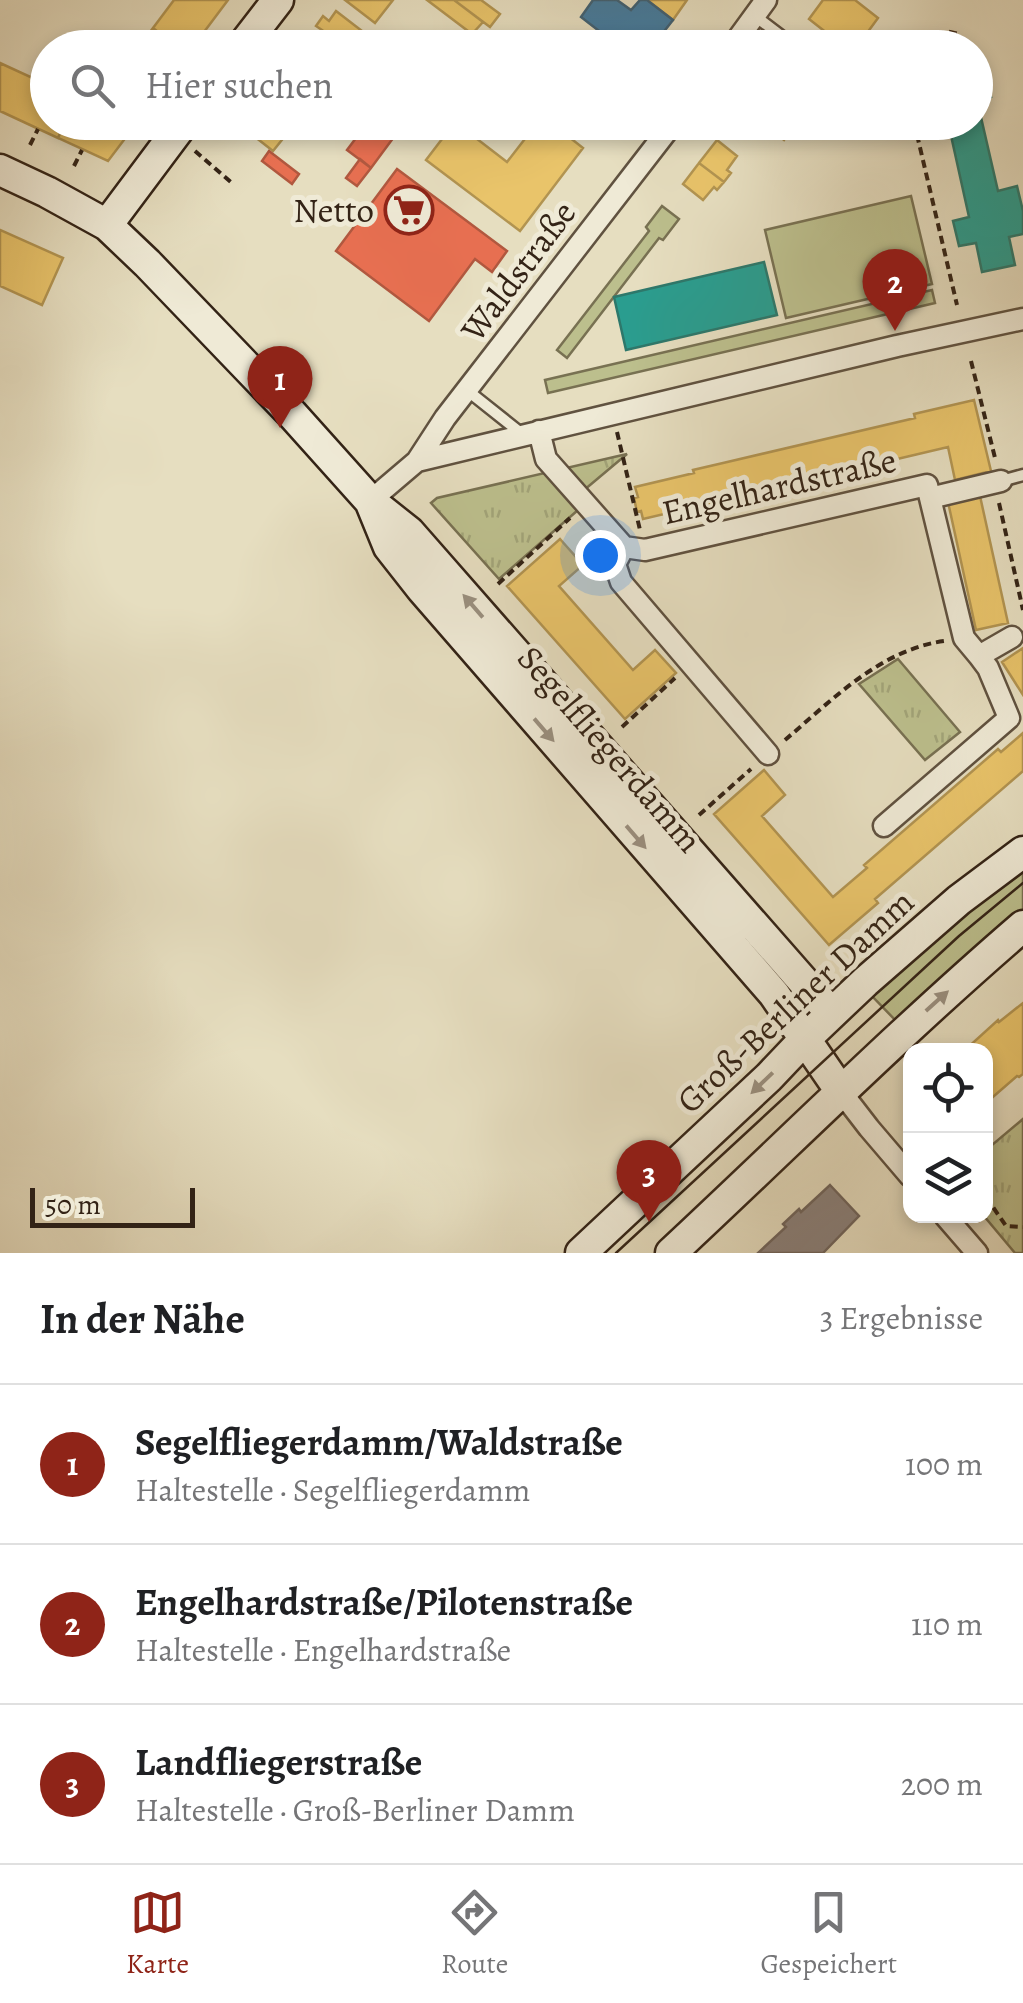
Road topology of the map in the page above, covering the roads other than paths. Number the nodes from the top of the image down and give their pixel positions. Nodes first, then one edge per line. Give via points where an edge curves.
1 (278, 0) edge
2 (760, 8) edge
3 (255, 30) edge
4 (744, 30) edge
5 (780, 30) edge
6 (184, 140) edge
7 (660, 140) edge
8 (0, 170) edge
9 (107, 225) junction
10 (1023, 319) edge
11 (468, 391) junction
12 (531, 433) junction
13 (417, 461) junction
14 (1023, 475) edge
15 (998, 482) joint
16 (930, 498) junction
17 (370, 501) junction
18 (634, 548) junction
19 (1017, 634) edge
20 (979, 656) junction
21 (768, 754) road end
22 (884, 826) dead end
23 (1023, 852) edge
24 (1023, 926) edge
25 (831, 1014) junction
26 (805, 1039) junction
27 (842, 1093) junction
28 (903, 1168) edge
29 (951, 1223) edge
30 (581, 1253) edge
31 (671, 1253) edge
32 (977, 1253) edge

1 - 3 main road
2 - 4 street
2 - 5 lane
6 - 9 main road
7 - 11 street, Waldstraße
8 - 9 main road, Segelfliegerdamm
9 - 17 main road, Segelfliegerdamm
10 - 12 street
11 - 12 lane
11 - 13 street, Waldstraße
12 - 13 street
12 - 18 street, Engelhardstraße via 585,505
13 - 17 street
14 - 15 lane, Engelhardstraße
15 - 16 street, Engelhardstraße
16 - 18 street, Engelhardstraße via 927,486
16 - 20 street via 964,638
25 -> 17 main road, Segelfliegerdamm via 409,532
17 -> 26 main road, Segelfliegerdamm via 389,547 422,589 774,994
18 - 21 street via 616,564 621,582
19 - 20 street
20 - 22 street via 1010,718
23 - 25 main road, Groß-Berliner Damm
27 -> 24 main road
25 - 26 main road, Groß-Berliner Damm
25 - 27 main road
26 - 27 main road, Segelfliegerdamm
26 -> 30 main road, Groß-Berliner Damm
27 - 28 street
27 - 31 main road
29 - 32 street

